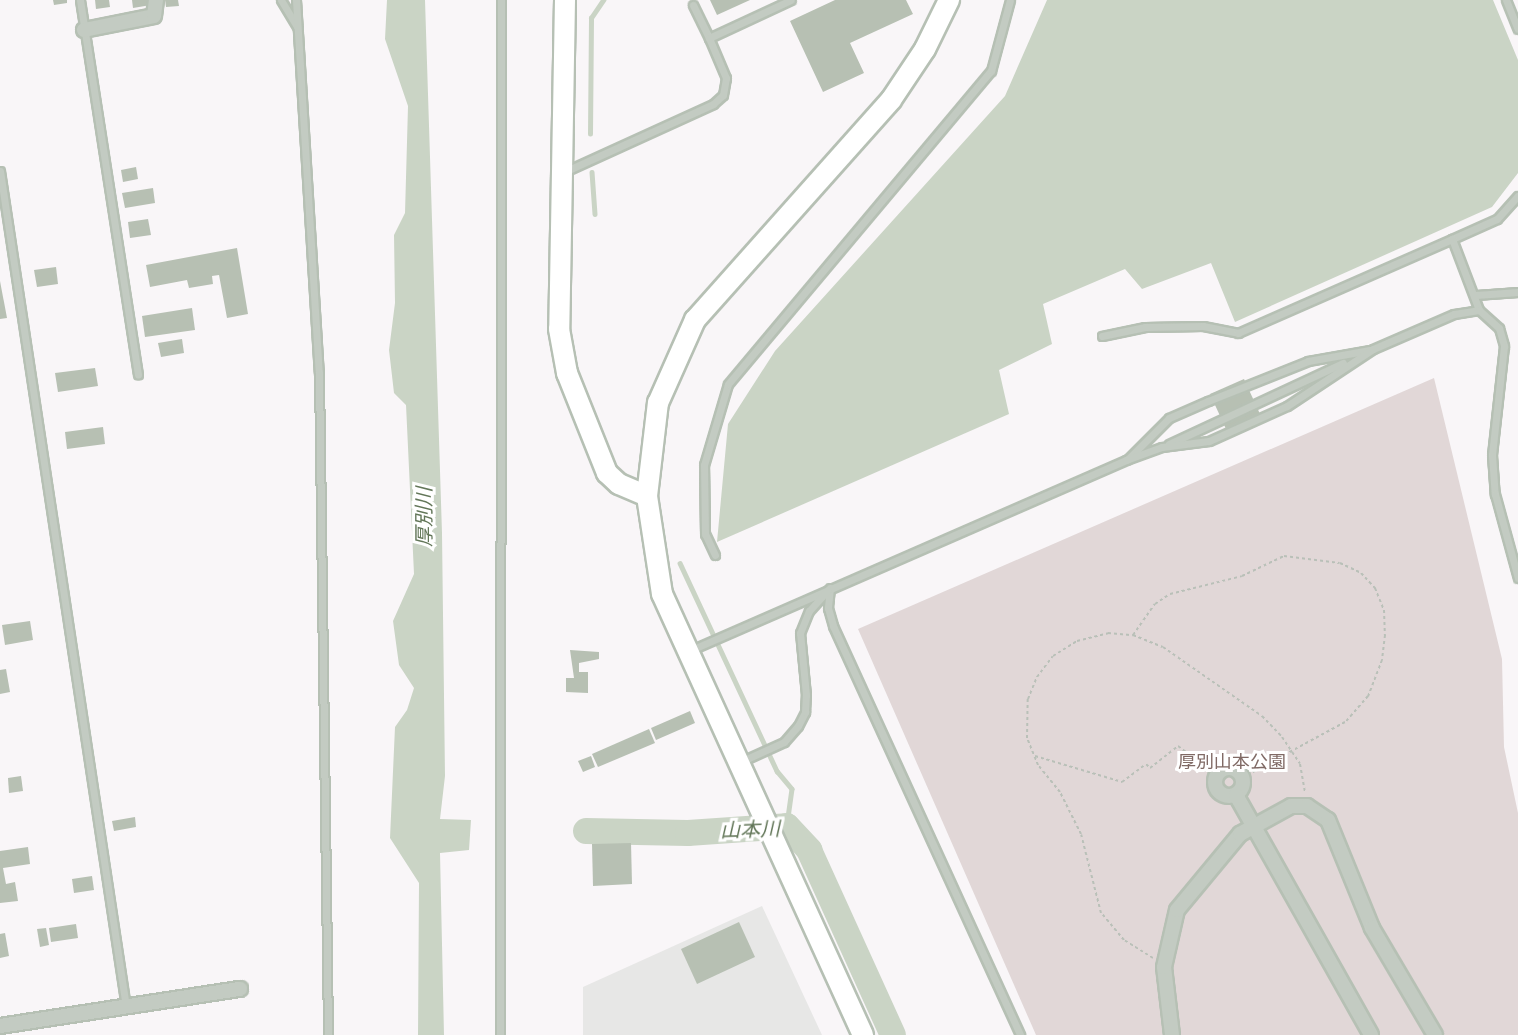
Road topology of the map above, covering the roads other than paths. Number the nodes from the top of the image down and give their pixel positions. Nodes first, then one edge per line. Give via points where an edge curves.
1 (80, 0) edge
2 (156, 0) edge
3 (281, 0) edge
4 (296, 0) edge
5 (501, 0) edge
6 (565, 0) edge
7 (791, 0) edge
8 (949, 0) edge
9 (1010, 0) edge
10 (1506, 0) edge
11 (693, 5) dead end
12 (297, 27) junction
13 (1518, 29) edge
14 (84, 30) junction
15 (709, 38) junction
16 (0, 171) edge
17 (562, 173) junction
18 (1518, 196) edge
19 (1452, 239) junction
20 (1518, 292) edge
21 (1476, 296) junction
22 (1479, 309) junction
23 (1102, 336) dead end
24 (1373, 349) junction
25 (138, 375) dead end
26 (1162, 447) junction
27 (1126, 460) junction
28 (647, 496) junction
29 (715, 555) dead end
30 (1518, 578) edge
31 (830, 588) junction
32 (694, 649) junction
33 (746, 759) junction
34 (1236, 795) junction
35 (1253, 826) junction
36 (240, 989) dead end
37 (126, 1007) junction
38 (0, 1026) edge
39 (328, 1035) edge
40 (500, 1035) edge
41 (863, 1035) edge
42 (1020, 1035) edge
43 (1172, 1035) edge
44 (1371, 1035) edge
45 (1435, 1035) edge

1 - 14 lane
2 - 14 street via 154,16
3 - 12 lane
4 - 12 lane
5 - 40 lane
6 - 17 street
7 - 15 lane
8 - 28 street via 925,49 891,99 695,320 658,403
9 - 29 lane via 991,71 728,384 704,465 705,534
10 - 13 lane
11 - 15 lane
12 - 39 lane via 319,372
14 - 25 lane
15 - 17 lane via 726,78 723,95 713,104
16 - 37 lane
17 - 28 street via 559,329 567,373 607,473 619,484
18 - 19 lane via 1497,219
19 - 21 lane
19 - 23 lane via 1238,333 1203,326 1145,327
20 - 21 lane
21 - 22 lane
22 - 24 lane via 1454,314
22 - 30 lane via 1499,328 1504,346 1492,455 1495,494
24 - 26 lane
24 - 26 lane via 1287,406 1209,441
24 - 27 lane via 1308,360 1169,418
26 - 27 lane
27 - 31 lane
28 - 32 street via 662,594
31 - 32 lane
31 - 33 lane via 809,611 800,633 805,712 784,742
31 - 42 lane via 828,608 833,626
32 - 33 street
33 - 41 street via 759,808
34 - 34 street via 1218,793 1216,775 1231,768 1242,778 1243,787
34 - 35 street
35 - 43 street via 1217,859 1177,910 1164,963
35 - 44 street
35 - 45 street via 1291,806 1304,806 1328,820 1368,919
36 - 37 street
37 - 38 street

